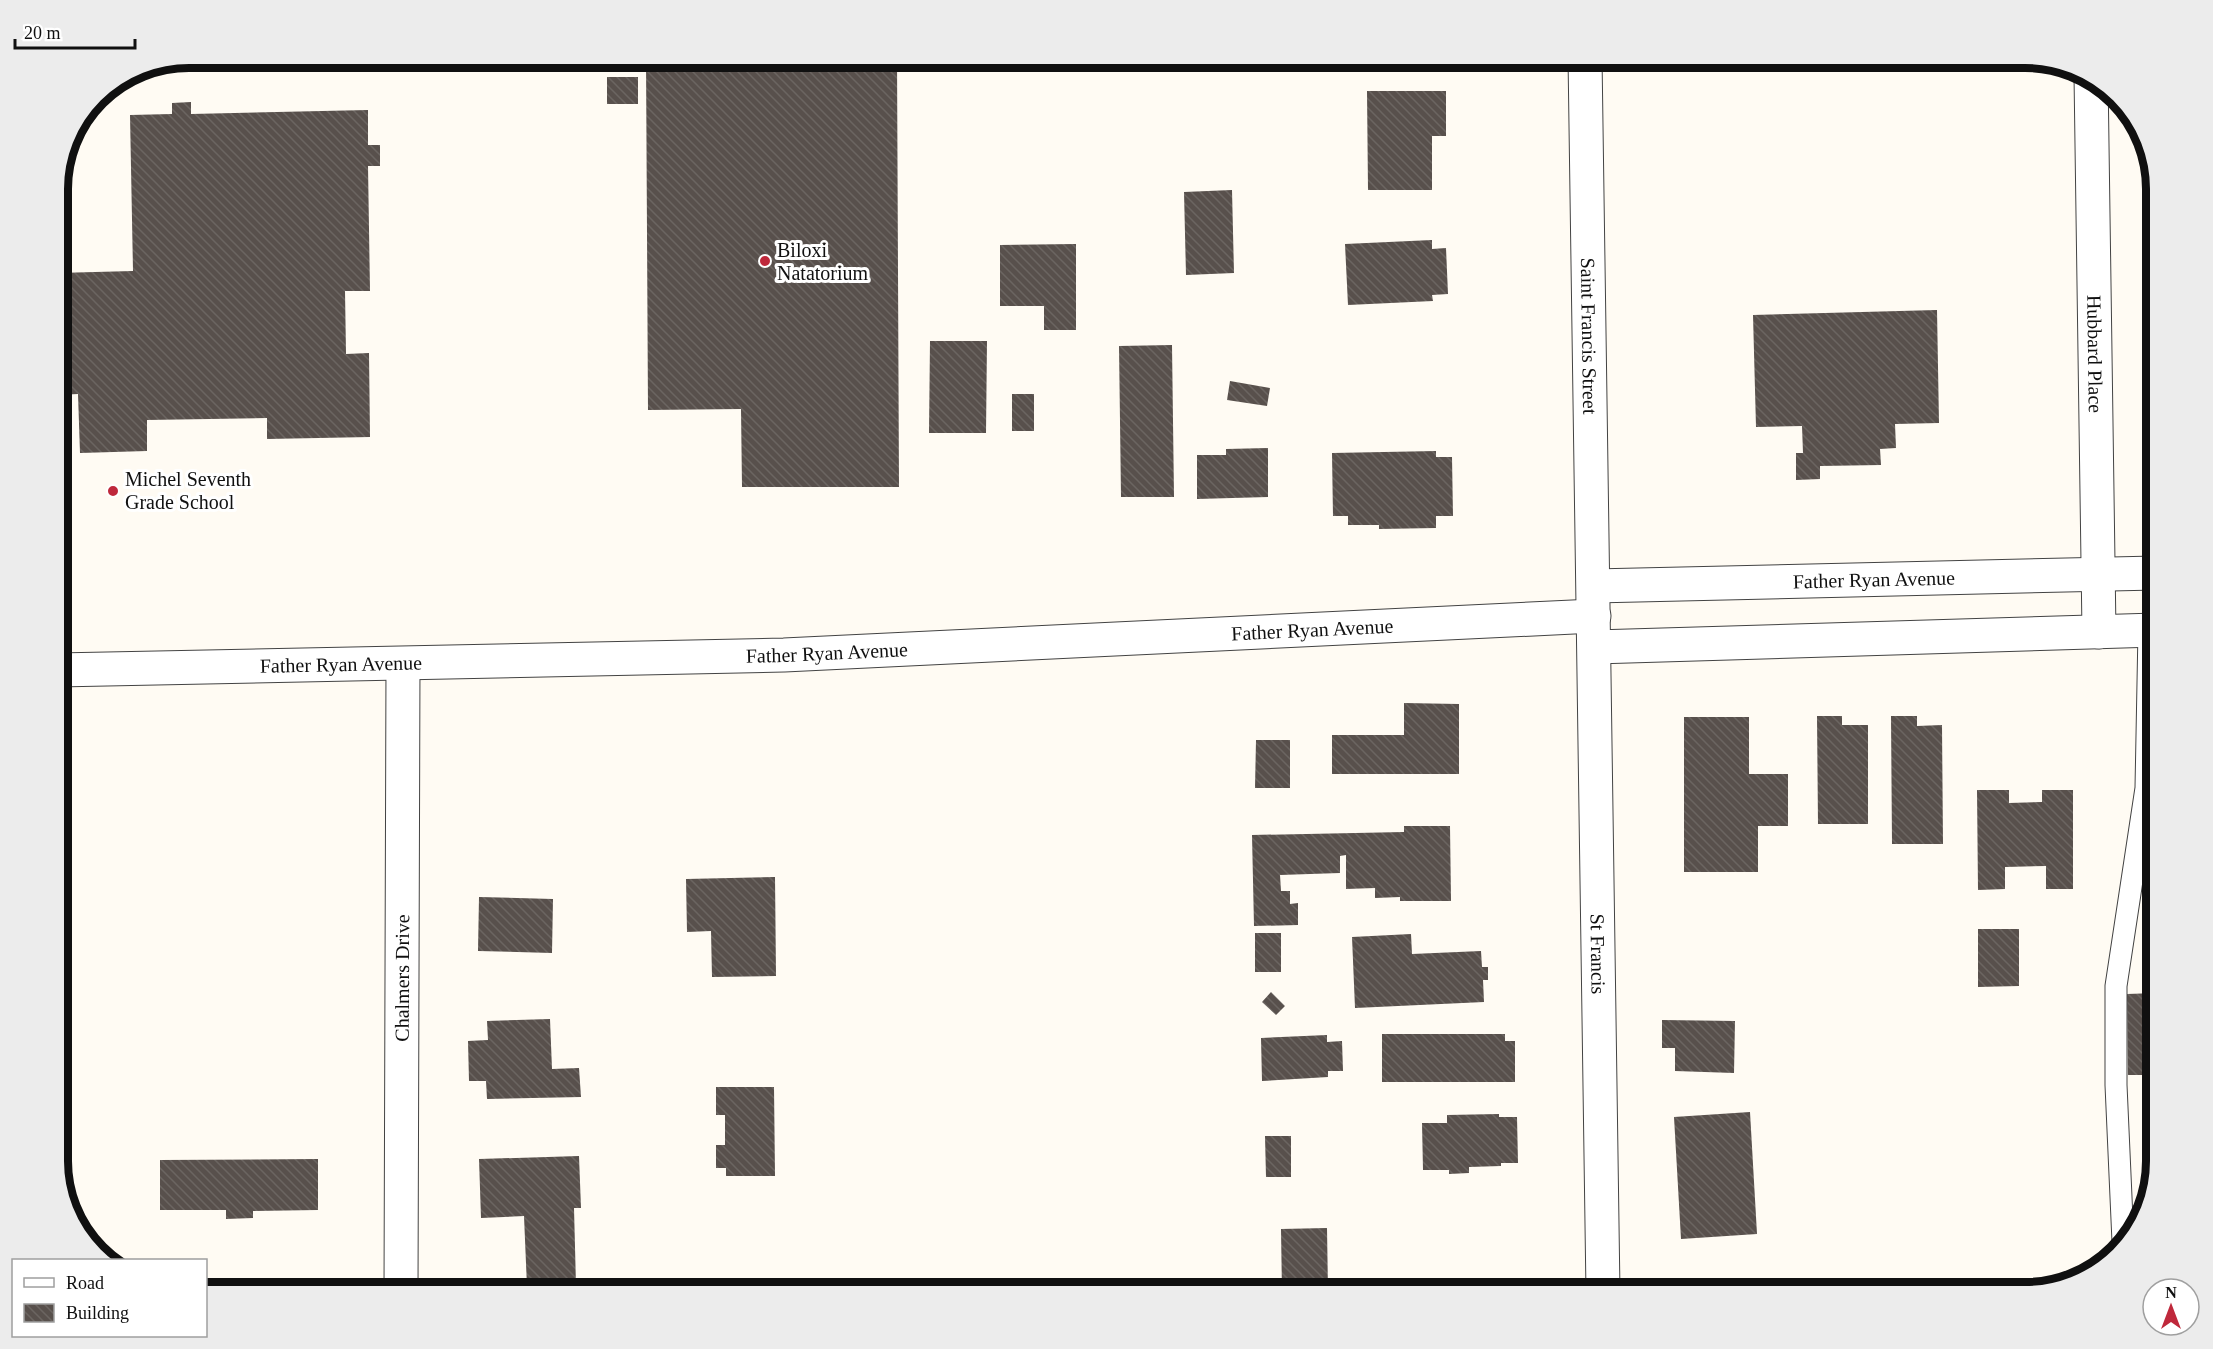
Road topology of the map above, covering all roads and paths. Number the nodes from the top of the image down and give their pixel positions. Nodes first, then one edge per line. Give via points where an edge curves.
1 (1585, 68) edge
2 (2091, 88) edge
3 (2145, 573) edge
4 (2099, 575) junction
5 (1594, 616) junction
6 (2145, 630) edge
7 (2099, 632) junction
8 (402, 664) junction
9 (68, 670) edge
10 (2146, 790) edge
11 (2122, 1232) edge
12 (401, 1282) edge
13 (1603, 1282) edge

1 - 5 street, Saint Francis Street
2 - 4 street, Hubbard Place
3 - 4 street, Father Ryan Avenue
4 - 5 street, Father Ryan Avenue
4 - 7 street, Hubbard Place
5 - 7 street, Father Ryan Avenue
5 - 8 street, Father Ryan Avenue via 784,655
5 - 13 street, St Francis
6 - 7 street, Father Ryan Avenue
8 - 9 street, Father Ryan Avenue
8 - 12 street, Chalmers Drive
10 - 11 lane via 2116,986

